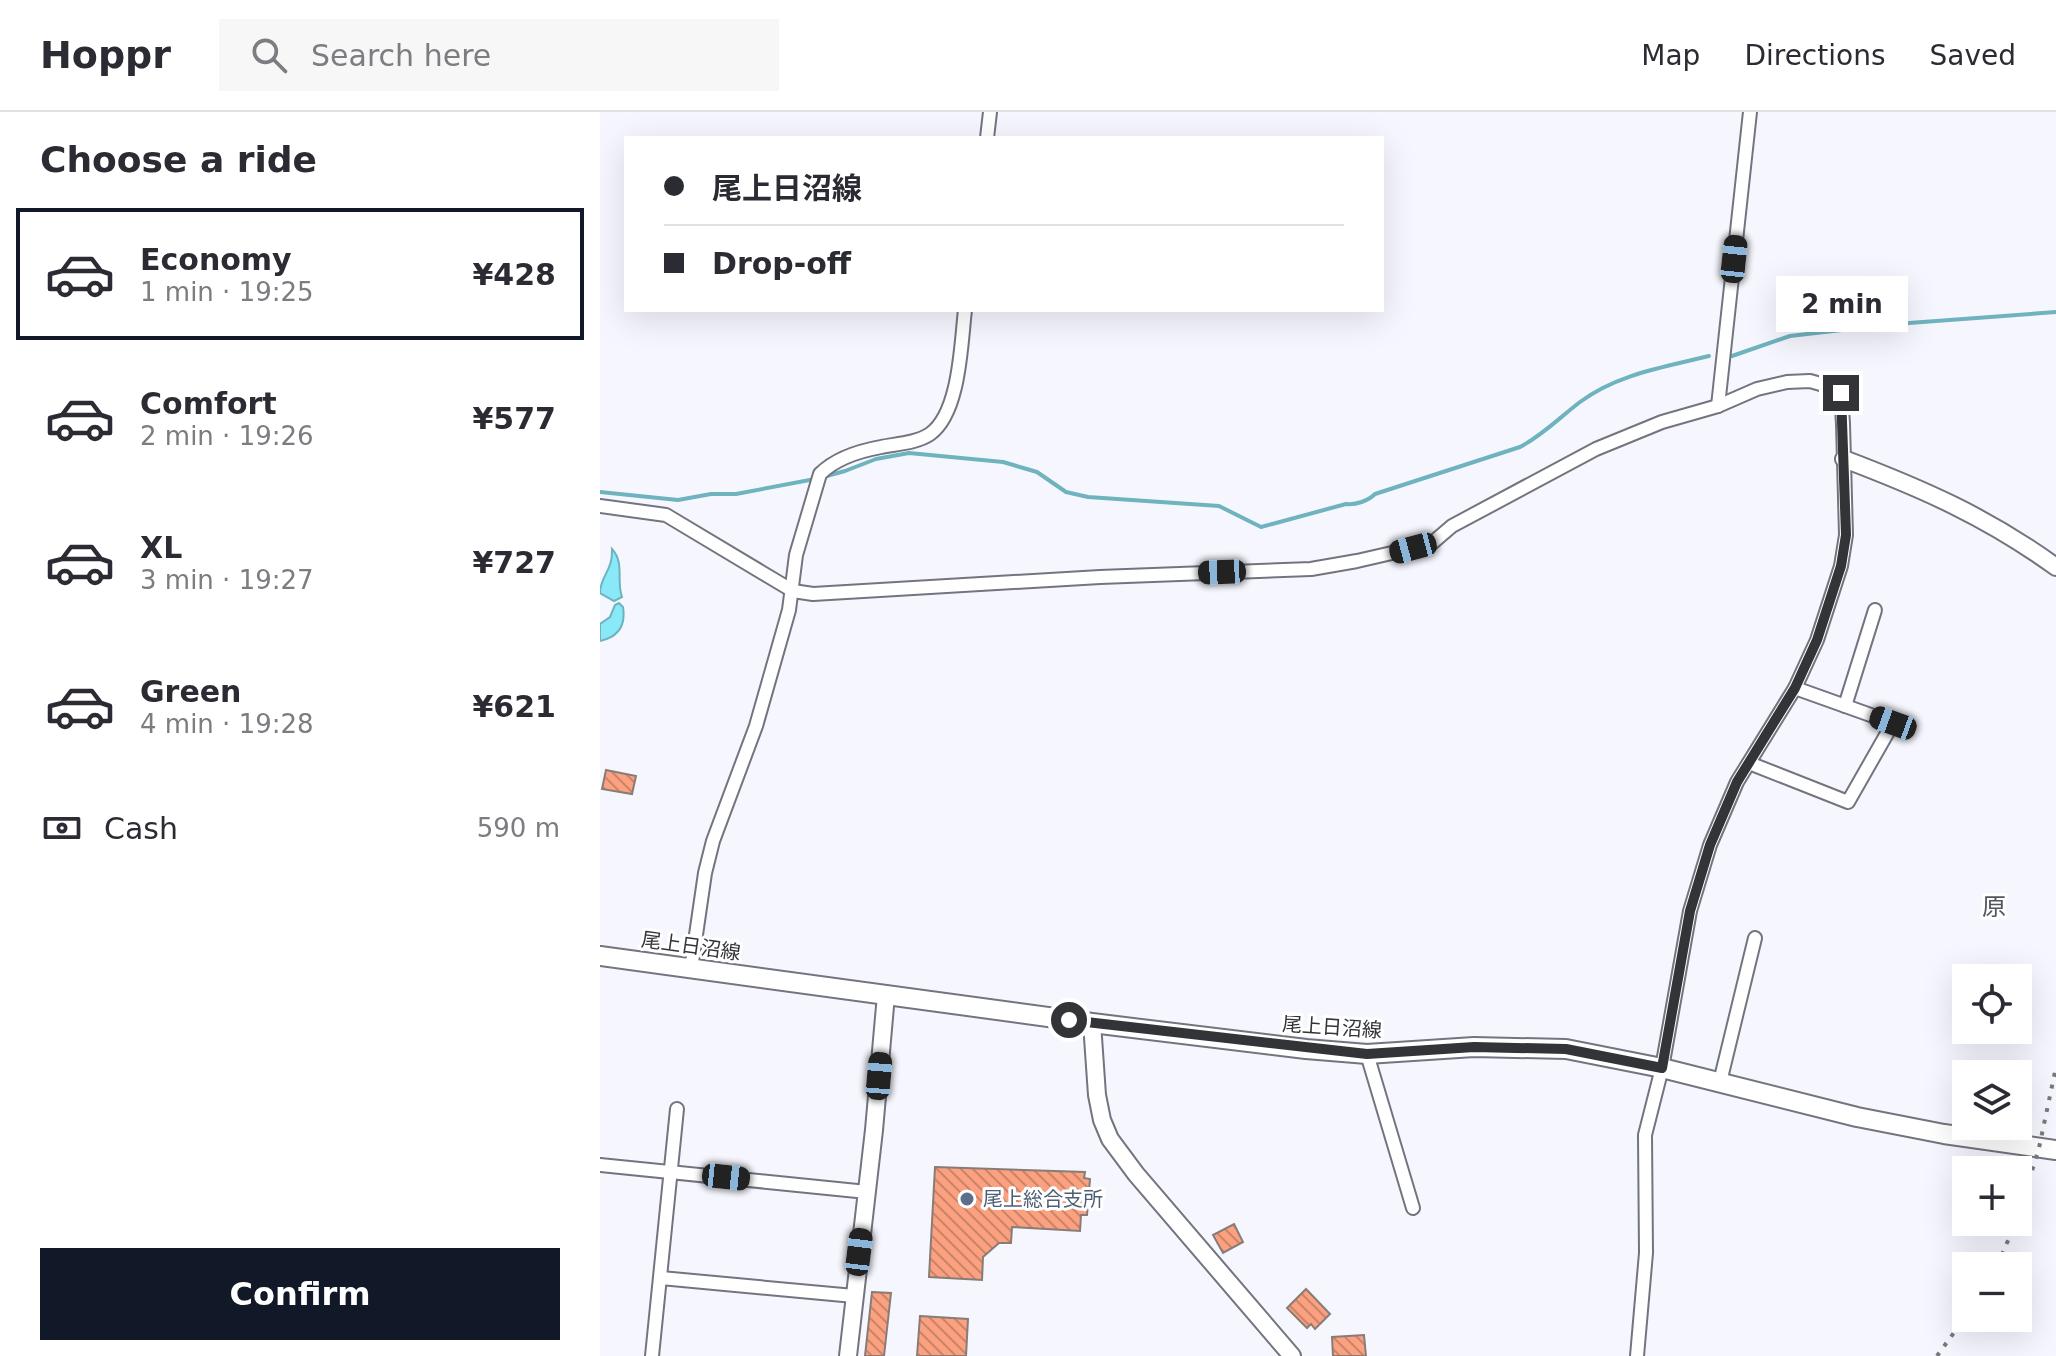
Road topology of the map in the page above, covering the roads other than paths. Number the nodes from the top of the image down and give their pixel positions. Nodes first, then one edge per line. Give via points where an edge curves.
1 (990, 112) edge
2 (1750, 112) edge
3 (987, 136) edge
4 (965, 312) edge
5 (1718, 406) junction
6 (1844, 459) junction
7 (600, 506) edge
8 (2056, 567) edge
9 (793, 591) junction
10 (1875, 610) dead end
11 (1795, 688) junction
12 (1845, 706) junction
13 (1749, 763) junction
14 (1755, 938) dead end
15 (600, 956) edge
16 (691, 969) junction
17 (886, 995) junction
18 (1092, 1023) junction
19 (1367, 1054) junction
20 (1662, 1068) junction
21 (1720, 1082) junction
22 (677, 1109) dead end
23 (2056, 1150) edge
24 (600, 1165) edge
25 (670, 1171) junction
26 (867, 1192) junction
27 (1413, 1208) dead end
28 (661, 1278) junction
29 (854, 1296) junction
30 (652, 1356) edge
31 (848, 1356) edge
32 (1292, 1356) edge
33 (1637, 1356) edge

1 - 3 street
2 - 5 street
4 - 9 street via 955,385 946,413 930,434 848,456 820,474 796,555
5 - 6 street via 1787,382 1810,381 1838,389
5 - 9 street via 1596,449 1452,526 1431,544 1357,561 1267,572
6 - 8 street via 1995,525
6 - 11 street via 1846,535 1841,566
7 - 9 street via 666,515
9 - 16 street via 756,726 713,841
10 - 12 street
11 - 12 street
11 - 13 street
12 - 13 street via 1893,723 1848,802
13 - 20 street via 1710,845 1690,911
14 - 21 street
15 - 16 main road, 尾上日沼線
16 - 17 main road, 尾上日沼線
17 - 18 main road, 尾上日沼線
17 - 26 street
18 - 19 main road, 尾上日沼線
18 - 32 street via 1097,1095 1110,1139
19 - 20 main road, 尾上日沼線 via 1474,1047 1566,1049
19 - 27 street
20 - 21 main road, 尾上日沼線
20 - 33 street via 1645,1135 1646,1253
21 - 23 main road, 尾上日沼線 via 1857,1117
22 - 25 street
24 - 25 street
25 - 26 street
25 - 28 street
26 - 29 street
28 - 29 street
28 - 30 street
29 - 31 street

